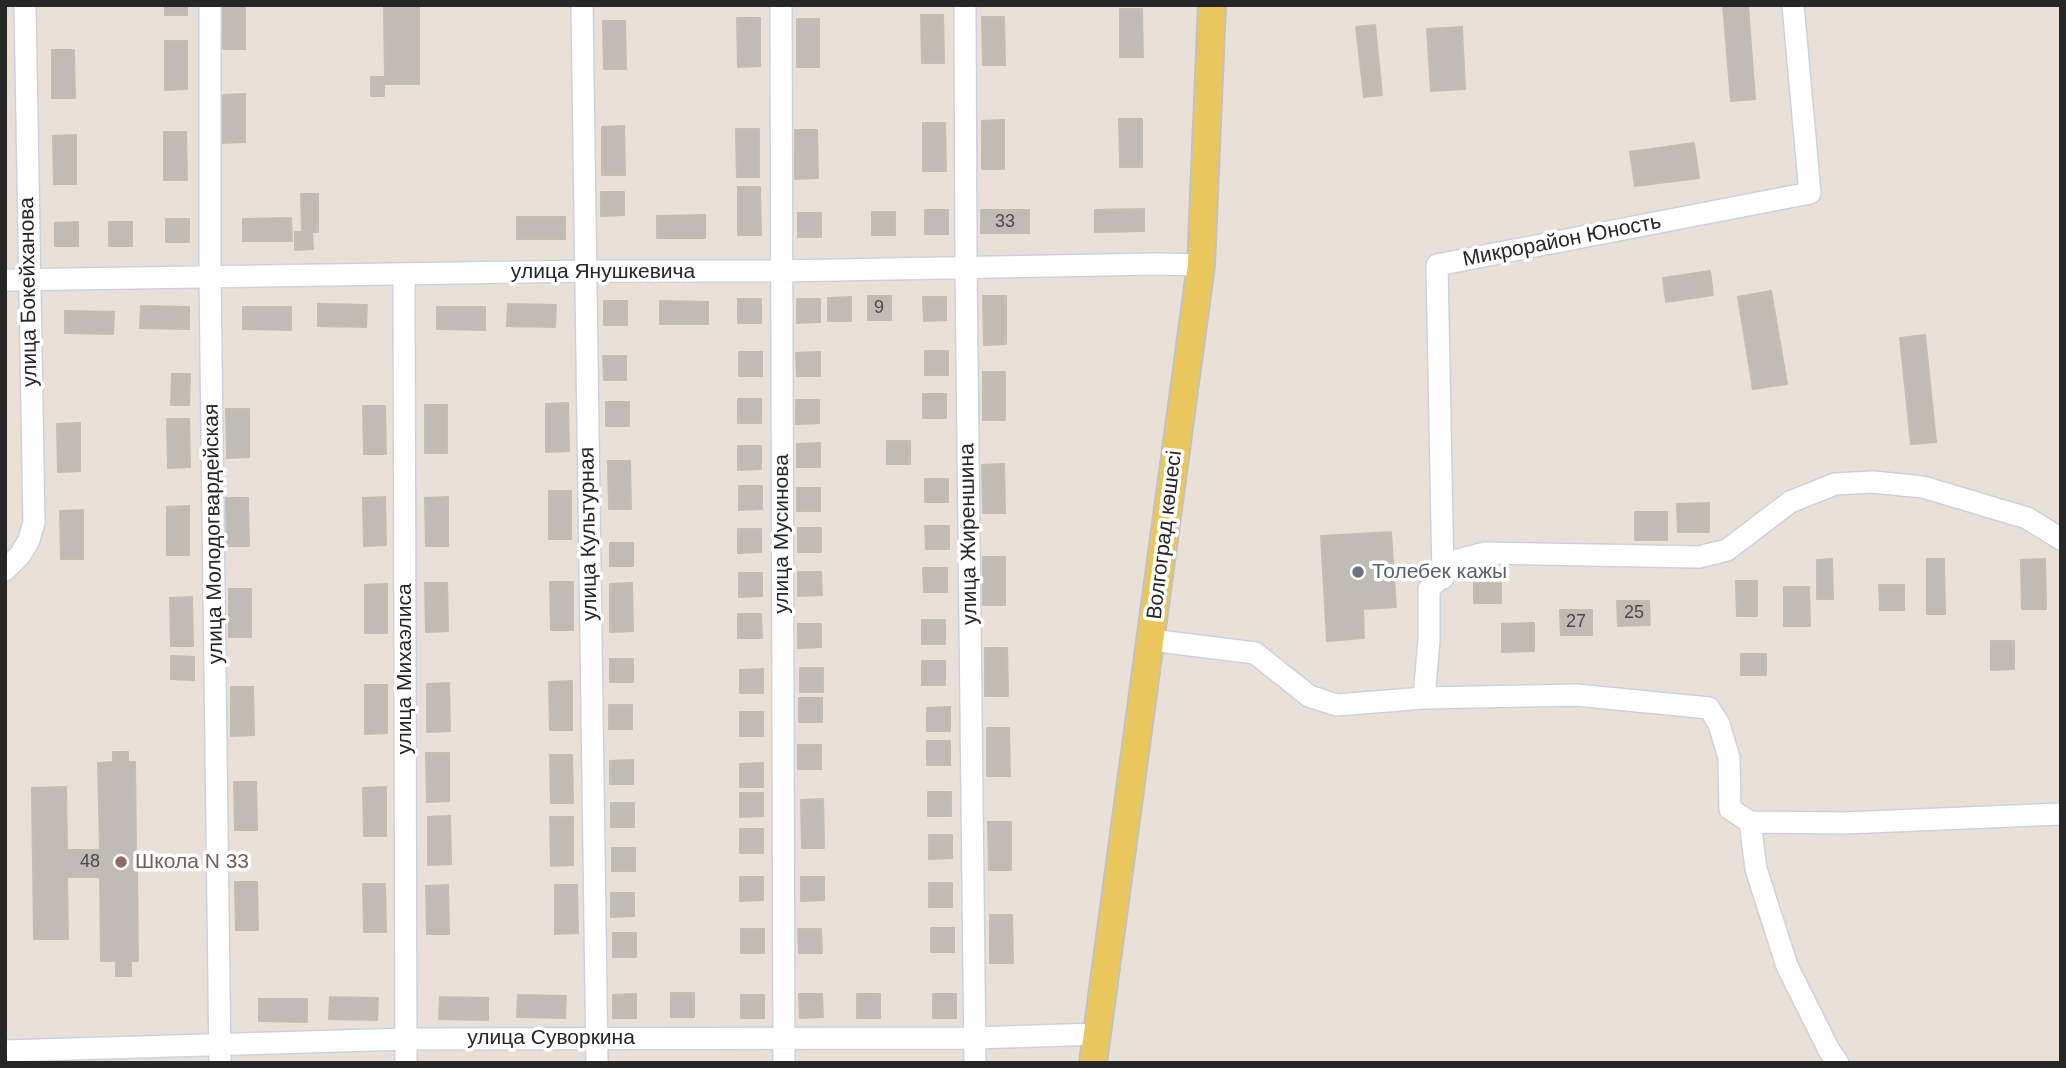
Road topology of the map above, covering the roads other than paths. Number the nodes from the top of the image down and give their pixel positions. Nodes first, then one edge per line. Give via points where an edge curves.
1 (25, 5) edge
2 (210, 5) edge
3 (582, 5) edge
4 (781, 5) edge
5 (965, 5) edge
6 (1212, 5) edge
7 (1793, 5) edge
8 (1200, 265) junction
9 (966, 268) junction
10 (585, 271) junction
11 (782, 271) junction
12 (404, 275) junction
13 (210, 277) junction
14 (5, 280) edge
15 (29, 280) junction
16 (2061, 539) edge
17 (5, 570) edge
18 (1443, 578) junction
19 (1151, 639) junction
20 (1424, 698) junction
21 (2061, 814) edge
22 (1750, 822) junction
23 (1097, 1034) junction
24 (597, 1038) junction
25 (975, 1038) junction
26 (406, 1039) junction
27 (784, 1039) junction
28 (220, 1053) edge
29 (17, 1054) edge
30 (406, 1063) edge
31 (597, 1063) edge
32 (784, 1063) edge
33 (975, 1063) edge
34 (1093, 1063) edge
35 (1838, 1063) edge

1 - 15 street, улица Бокейханова
2 - 13 street, улица Молодогвардейская
3 - 10 street, улица Культурная
4 - 11 street, улица Мусинова
5 - 9 street, улица Жиреншина
6 - 8 main road, Волгоград көшесі
7 - 18 street, Микрорайон Юность via 1810,192 1437,265
8 - 9 street, улица Янушкевича
8 - 19 main road, Волгоград көшесі
9 - 11 street, улица Янушкевича
9 - 25 street, улица Жиреншина
10 - 11 street, улица Янушкевича
10 - 12 street, улица Янушкевича
10 - 24 street, улица Культурная
11 - 27 street, улица Мусинова
12 - 13 street, улица Янушкевича
12 - 26 street, улица Михаэлиса
13 - 15 street, улица Янушкевича
13 - 28 street, улица Молодогвардейская
14 - 15 street, улица Янушкевича
15 - 17 street, улица Бокейханова via 34,522 25,548
16 - 18 street via 2027,518 1923,487 1835,484 1790,502 1727,550 1699,557 1485,553 1458,560
18 - 20 street via 1429,589
19 - 20 street via 1255,653 1309,696 1337,705
19 - 23 main road, Волгоград көшесі
20 - 22 street via 1576,695 1709,708 1729,758 1730,809
21 - 22 street via 1845,824
22 - 35 street via 1756,869 1787,966
23 - 25 street, улица Суворкина
23 - 34 main road, Волгоград көшесі
24 - 26 street, улица Суворкина
24 - 27 street, улица Суворкина
24 - 31 street, улица Культурная
25 - 27 street, улица Суворкина
25 - 33 street, улица Жиреншина
26 - 28 street, улица Суворкина
26 - 30 street, улица Михаэлиса
27 - 32 street, улица Мусинова
28 - 29 street, улица Суворкина

